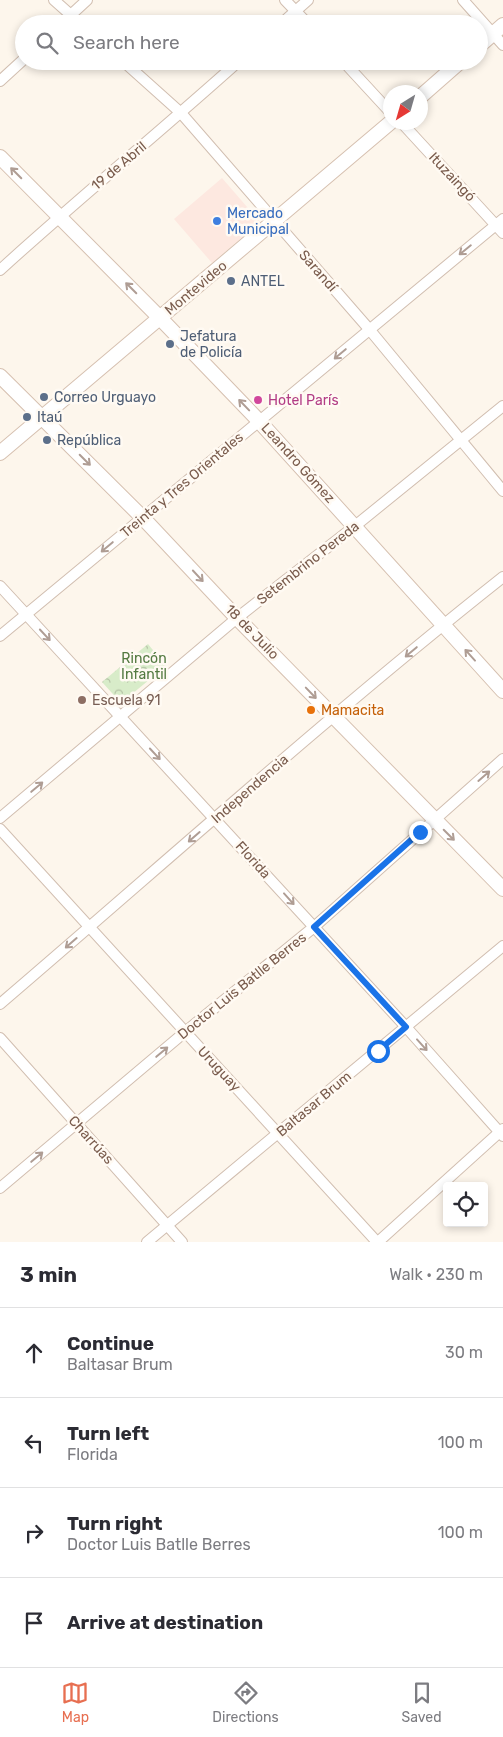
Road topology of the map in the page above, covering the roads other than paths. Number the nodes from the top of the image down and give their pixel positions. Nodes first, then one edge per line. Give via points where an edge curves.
1 (54, 0) edge
2 (87, 0) edge
3 (285, 0) edge
4 (308, 0) edge
5 (463, 0) edge
6 (296, 11) junction
7 (71, 15) joint
8 (291, 15) edge
9 (300, 15) edge
10 (481, 15) edge
11 (488, 21) edge
12 (498, 29) edge
13 (488, 38) edge
14 (503, 45) edge
15 (15, 67) edge
16 (133, 70) edge
17 (229, 70) edge
18 (351, 70) edge
19 (451, 70) edge
20 (0, 81) edge
21 (428, 90) edge
22 (383, 104) edge
23 (181, 113) junction
24 (383, 129) edge
25 (408, 130) edge
26 (0, 157) edge
27 (59, 216) junction
28 (275, 222) junction
29 (501, 226) edge
30 (0, 270) edge
31 (160, 318) junction
32 (369, 329) junction
33 (0, 376) edge
34 (503, 406) edge
35 (42, 417) junction
36 (259, 421) junction
37 (461, 441) junction
38 (0, 453) edge
39 (503, 491) edge
40 (142, 518) junction
41 (355, 526) junction
42 (503, 578) edge
43 (0, 586) edge
44 (26, 615) junction
45 (237, 618) junction
46 (443, 624) junction
47 (0, 636) edge
48 (503, 691) edge
49 (333, 716) junction
50 (121, 717) junction
51 (503, 759) edge
52 (0, 818) edge
53 (215, 818) junction
54 (434, 820) junction
55 (0, 828) edge
56 (503, 889) edge
57 (90, 927) junction
58 (314, 927) junction
59 (503, 946) edge
60 (0, 1004) edge
61 (406, 1027) junction
62 (185, 1032) junction
63 (0, 1038) edge
64 (76, 1124) junction
65 (502, 1132) edge
66 (278, 1133) junction
67 (0, 1188) edge
68 (167, 1225) junction
69 (147, 1242) edge
70 (182, 1242) edge
71 (377, 1242) edge

1 - 7 street
2 - 7 street
3 - 6 street
4 - 6 street
5 - 10 street
6 - 8 street
6 - 9 street
11 - 12 street
12 - 13 street
12 - 14 street
15 - 20 street
16 - 23 street, Sarandí
17 - 23 street, 19 de Abril
18 - 22 street
19 - 21 street
23 - 27 street, 19 de Abril
23 - 28 street, Sarandí
24 - 28 street, Montevideo
25 - 29 street, Ituzaingó
27 -> 26 street, Leandro Gómez
27 - 30 street, 19 de Abril
31 -> 27 street, Leandro Gómez
28 - 31 street, Montevideo
28 - 32 street, Sarandí
29 -> 32 street, Treinta y Tres Orientales
31 - 35 street, Montevideo
36 -> 31 street, Leandro Gómez
32 -> 36 street, Treinta y Tres Orientales
32 - 37 street, Sarandí
33 - 35 street, 18 de Julio
34 - 37 street, Setembrino Pereda
35 - 38 street, Montevideo
35 -> 40 street, 18 de Julio
36 - 40 street, Treinta y Tres Orientales
36 - 41 street, Leandro Gómez
37 - 39 street, Sarandí
37 - 41 street, Setembrino Pereda
40 -> 44 street, Treinta y Tres Orientales
40 -> 45 street, 18 de Julio
41 - 45 street, Setembrino Pereda
41 - 46 street, Leandro Gómez
42 - 46 street, Independencia
43 - 44 street, Florida
44 - 47 street, Treinta y Tres Orientales
44 -> 50 street, Florida
45 -> 49 street, 18 de Julio
45 - 50 street, Setembrino Pereda
48 -> 46 street, Leandro Gómez
46 -> 49 street, Independencia
49 - 53 street, Independencia
49 - 54 street, 18 de Julio
52 -> 50 street, Setembrino Pereda
50 -> 53 street, Florida
54 -> 51 street, Doctor Luis Batlle Berres
53 -> 57 street, Independencia
53 -> 58 street, Florida
54 -> 56 street, 18 de Julio
54 - 58 street, Doctor Luis Batlle Berres
55 - 57 street, Uruguay
57 -> 60 street, Independencia
57 - 62 street, Uruguay
58 - 61 street, Florida
58 - 62 street, Doctor Luis Batlle Berres
59 - 61 street, Baltasar Brum
61 -> 65 street, Florida
61 - 66 street, Baltasar Brum
64 -> 62 street, Doctor Luis Batlle Berres
62 - 66 street, Uruguay
63 - 64 street, Charrúas
67 -> 64 street, Doctor Luis Batlle Berres
64 - 68 street, Charrúas
65 - 71 street
66 - 68 street, Baltasar Brum
66 - 71 street, Uruguay
68 - 69 street, Baltasar Brum
68 - 70 street, Charrúas

